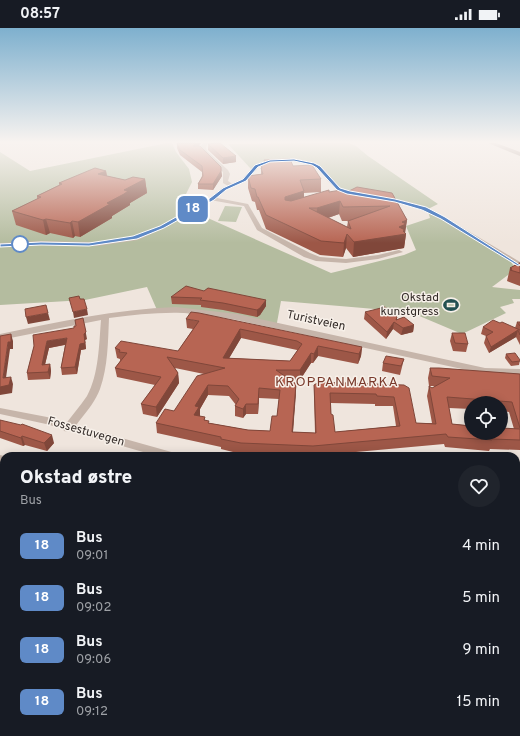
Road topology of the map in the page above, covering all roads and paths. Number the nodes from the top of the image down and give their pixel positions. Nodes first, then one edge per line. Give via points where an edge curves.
1 (226, 176) edge
2 (247, 176) edge
3 (327, 176) edge
4 (232, 186) junction
5 (349, 193) junction
6 (340, 196) edge
7 (372, 197) edge
8 (380, 198) edge
9 (212, 199) junction
10 (0, 245) edge
11 (399, 252) dead end
12 (520, 265) edge
13 (105, 318) junction
14 (0, 337) edge
15 (520, 372) edge
16 (0, 411) edge
17 (68, 428) junction
18 (156, 452) edge

1 - 4 street via 225,182
2 - 4 street
3 - 5 street via 339,189
4 - 9 street
5 - 6 street
5 - 7 street
8 - 12 street via 412,204 434,213
9 - 10 street via 162,227 135,238 98,244
9 - 11 street via 246,205 259,229 319,259 346,261
13 - 14 street, Turistveien
13 - 15 street, Turistveien via 153,311 202,312 237,317 485,371
13 - 17 street via 95,388 90,399
16 - 17 street, Fossestuvegen
17 - 18 street, Fossestuvegen

